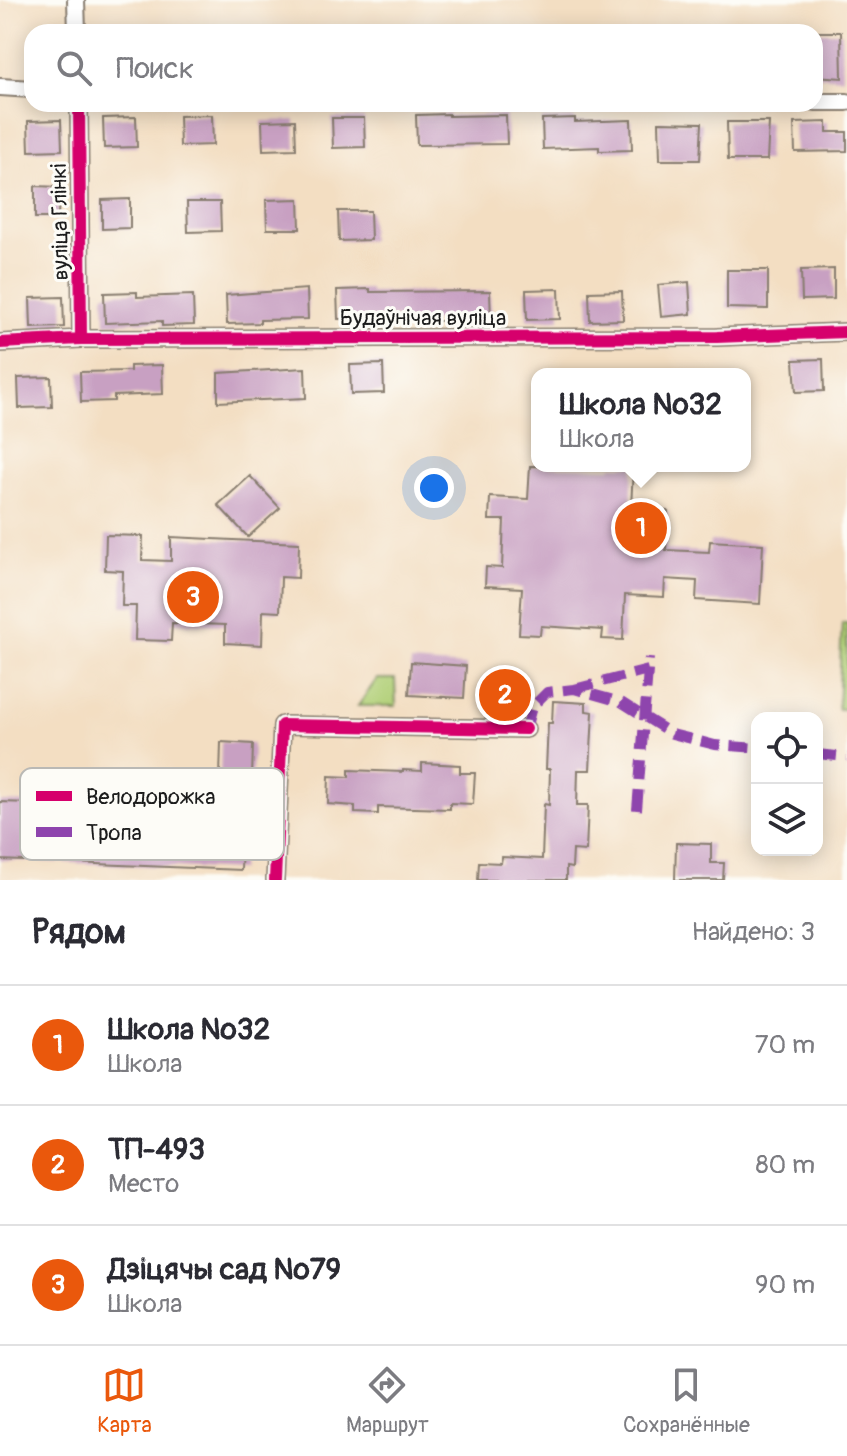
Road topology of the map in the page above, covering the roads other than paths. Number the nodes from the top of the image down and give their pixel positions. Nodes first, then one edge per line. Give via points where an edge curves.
1 (76, 0) edge
2 (77, 24) edge
3 (0, 87) edge
4 (24, 88) edge
5 (823, 102) edge
6 (847, 102) edge
7 (79, 112) edge
8 (847, 332) edge
9 (81, 339) junction
10 (0, 343) edge
11 (526, 729) dead end
12 (280, 768) edge
13 (276, 860) edge
14 (275, 880) edge

1 - 2 street
3 - 4 street
5 - 6 street
7 - 9 street, вуліца Глінкі
8 - 9 street, Будаўнічая вуліца
9 - 10 street, Будаўнічая вуліца
11 - 12 street via 282,725
13 - 14 street

